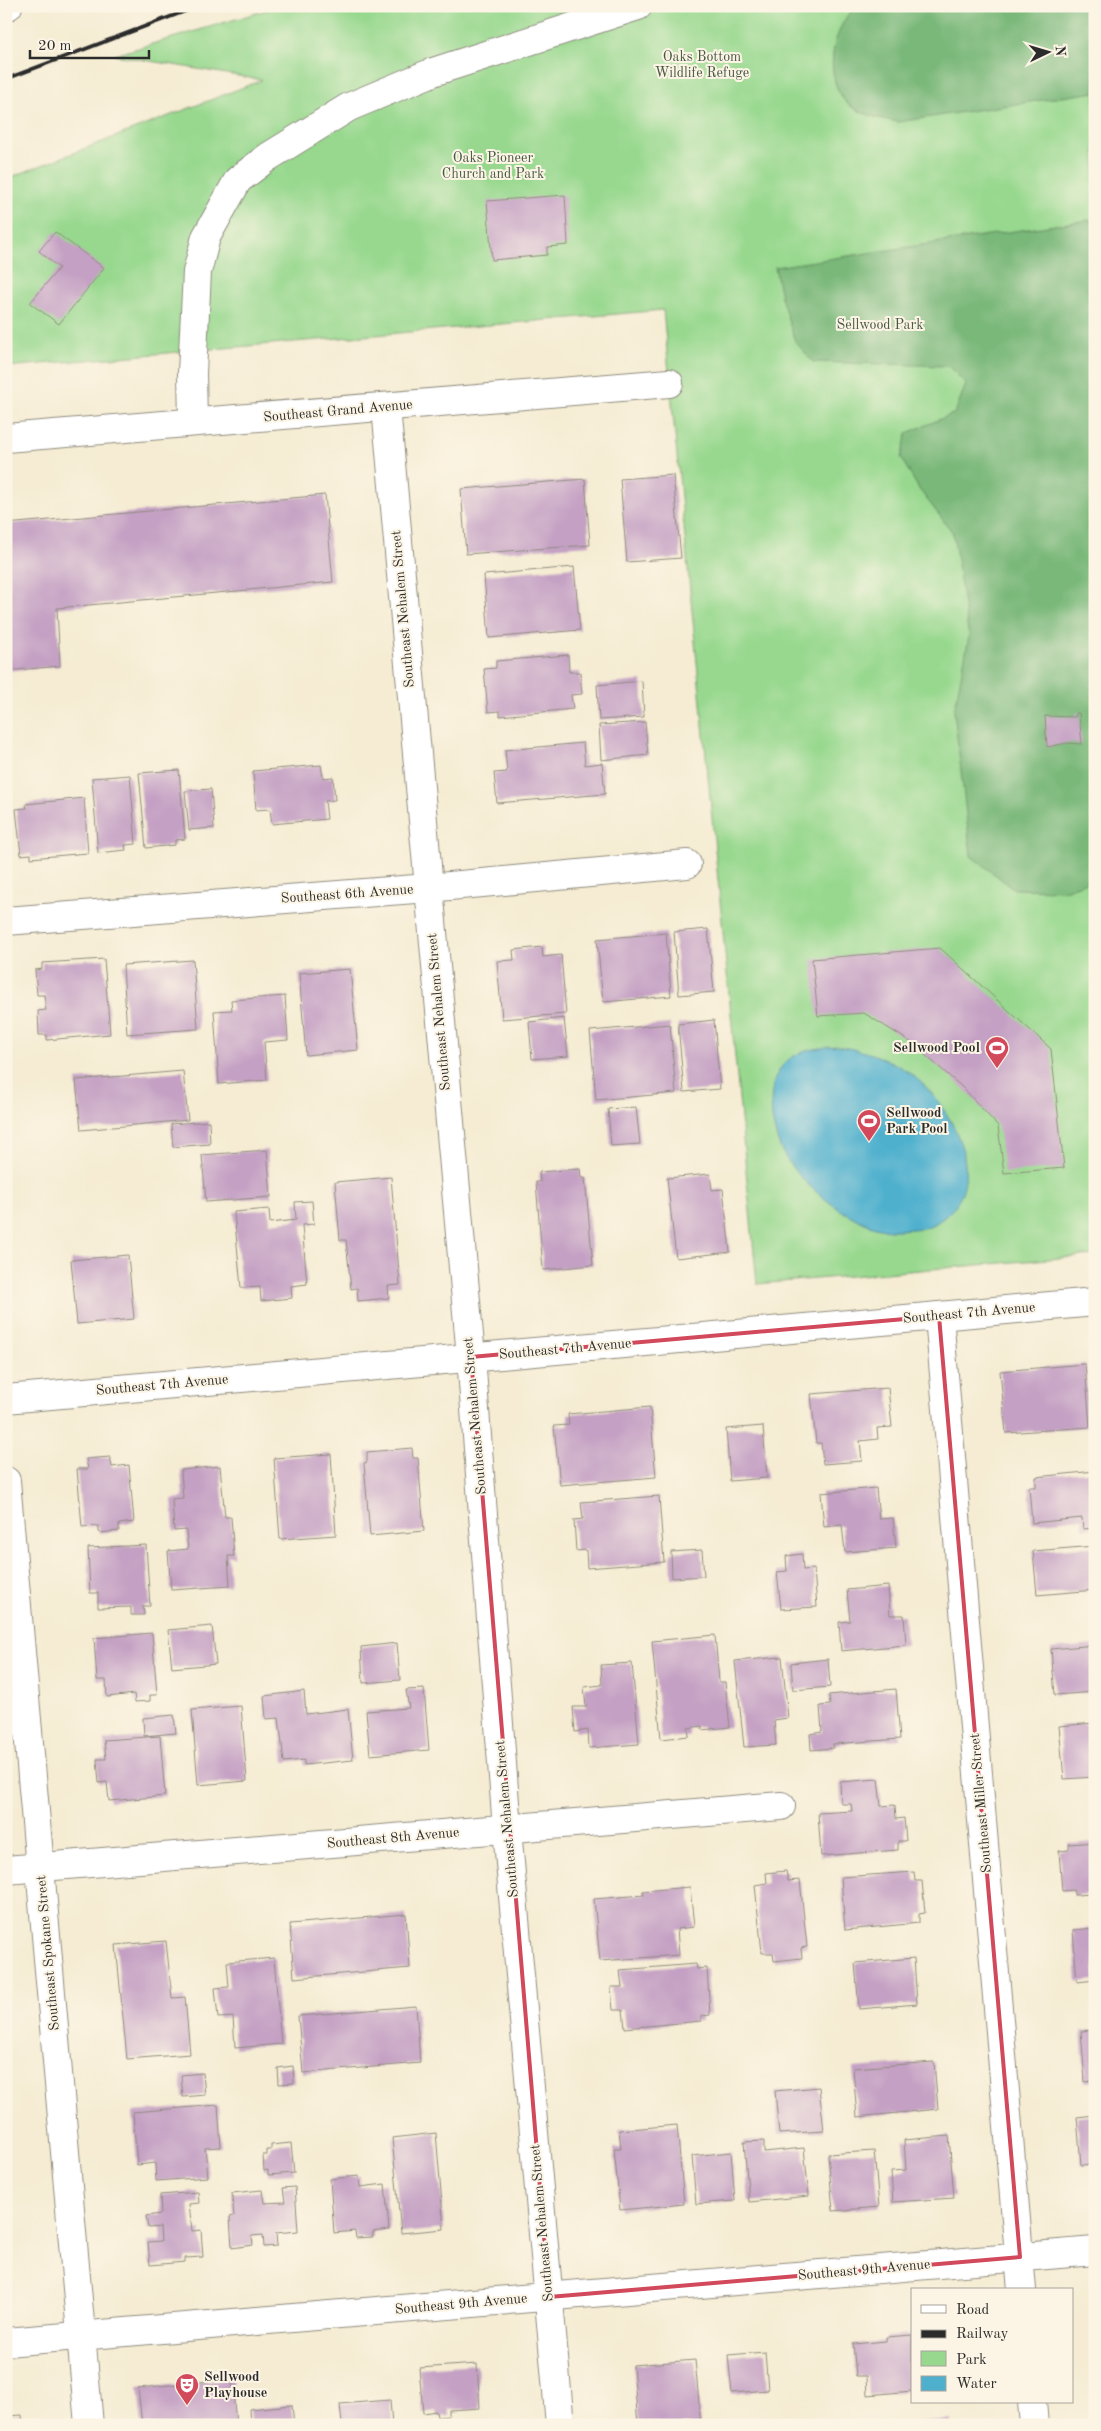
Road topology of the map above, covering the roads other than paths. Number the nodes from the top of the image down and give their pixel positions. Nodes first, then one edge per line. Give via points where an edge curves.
1 (638, 6) edge
2 (669, 383) dead end
3 (386, 407) junction
4 (193, 422) junction
5 (6, 438) edge
6 (687, 864) dead end
7 (428, 888) junction
8 (6, 921) edge
9 (1095, 1302) edge
10 (938, 1316) junction
11 (471, 1357) junction
12 (6, 1399) edge
13 (6, 1481) edge
14 (780, 1806) dead end
15 (507, 1829) junction
16 (41, 1867) junction
17 (6, 1870) edge
18 (1095, 2251) edge
19 (1020, 2257) junction
20 (1022, 2288) edge
21 (549, 2296) junction
22 (82, 2335) junction
23 (6, 2342) edge
24 (1032, 2404) edge
25 (89, 2425) edge
26 (560, 2425) edge
27 (1034, 2425) edge

1 - 4 street via 433,72 349,107 268,157 238,180 206,237 197,272
2 - 3 street, Southeast Grand Avenue
3 - 4 street, Southeast Grand Avenue
3 - 7 street, Southeast Nehalem Street
4 - 5 street, Southeast Grand Avenue
6 - 7 street, Southeast 6th Avenue
7 - 8 street, Southeast 6th Avenue
7 - 11 street, Southeast Nehalem Street
9 - 10 street, Southeast 7th Avenue
10 - 11 street, Southeast 7th Avenue
10 - 19 street, Southeast Miller Street
11 - 12 street, Southeast 7th Avenue
11 - 15 street, Southeast Nehalem Street
13 - 16 street, Southeast Spokane Street
14 - 15 street, Southeast 8th Avenue
15 - 16 street, Southeast 8th Avenue
15 - 21 street, Southeast Nehalem Street
16 - 17 street, Southeast 8th Avenue
16 - 22 street, Southeast Spokane Street
18 - 19 street, Southeast 9th Avenue
19 - 20 street, Southeast Miller Street
19 - 21 street, Southeast 9th Avenue
21 - 22 street, Southeast 9th Avenue
21 - 26 street, Southeast Nehalem Street
22 - 23 street, Southeast 9th Avenue
22 - 25 street, Southeast Spokane Street
24 - 27 street

